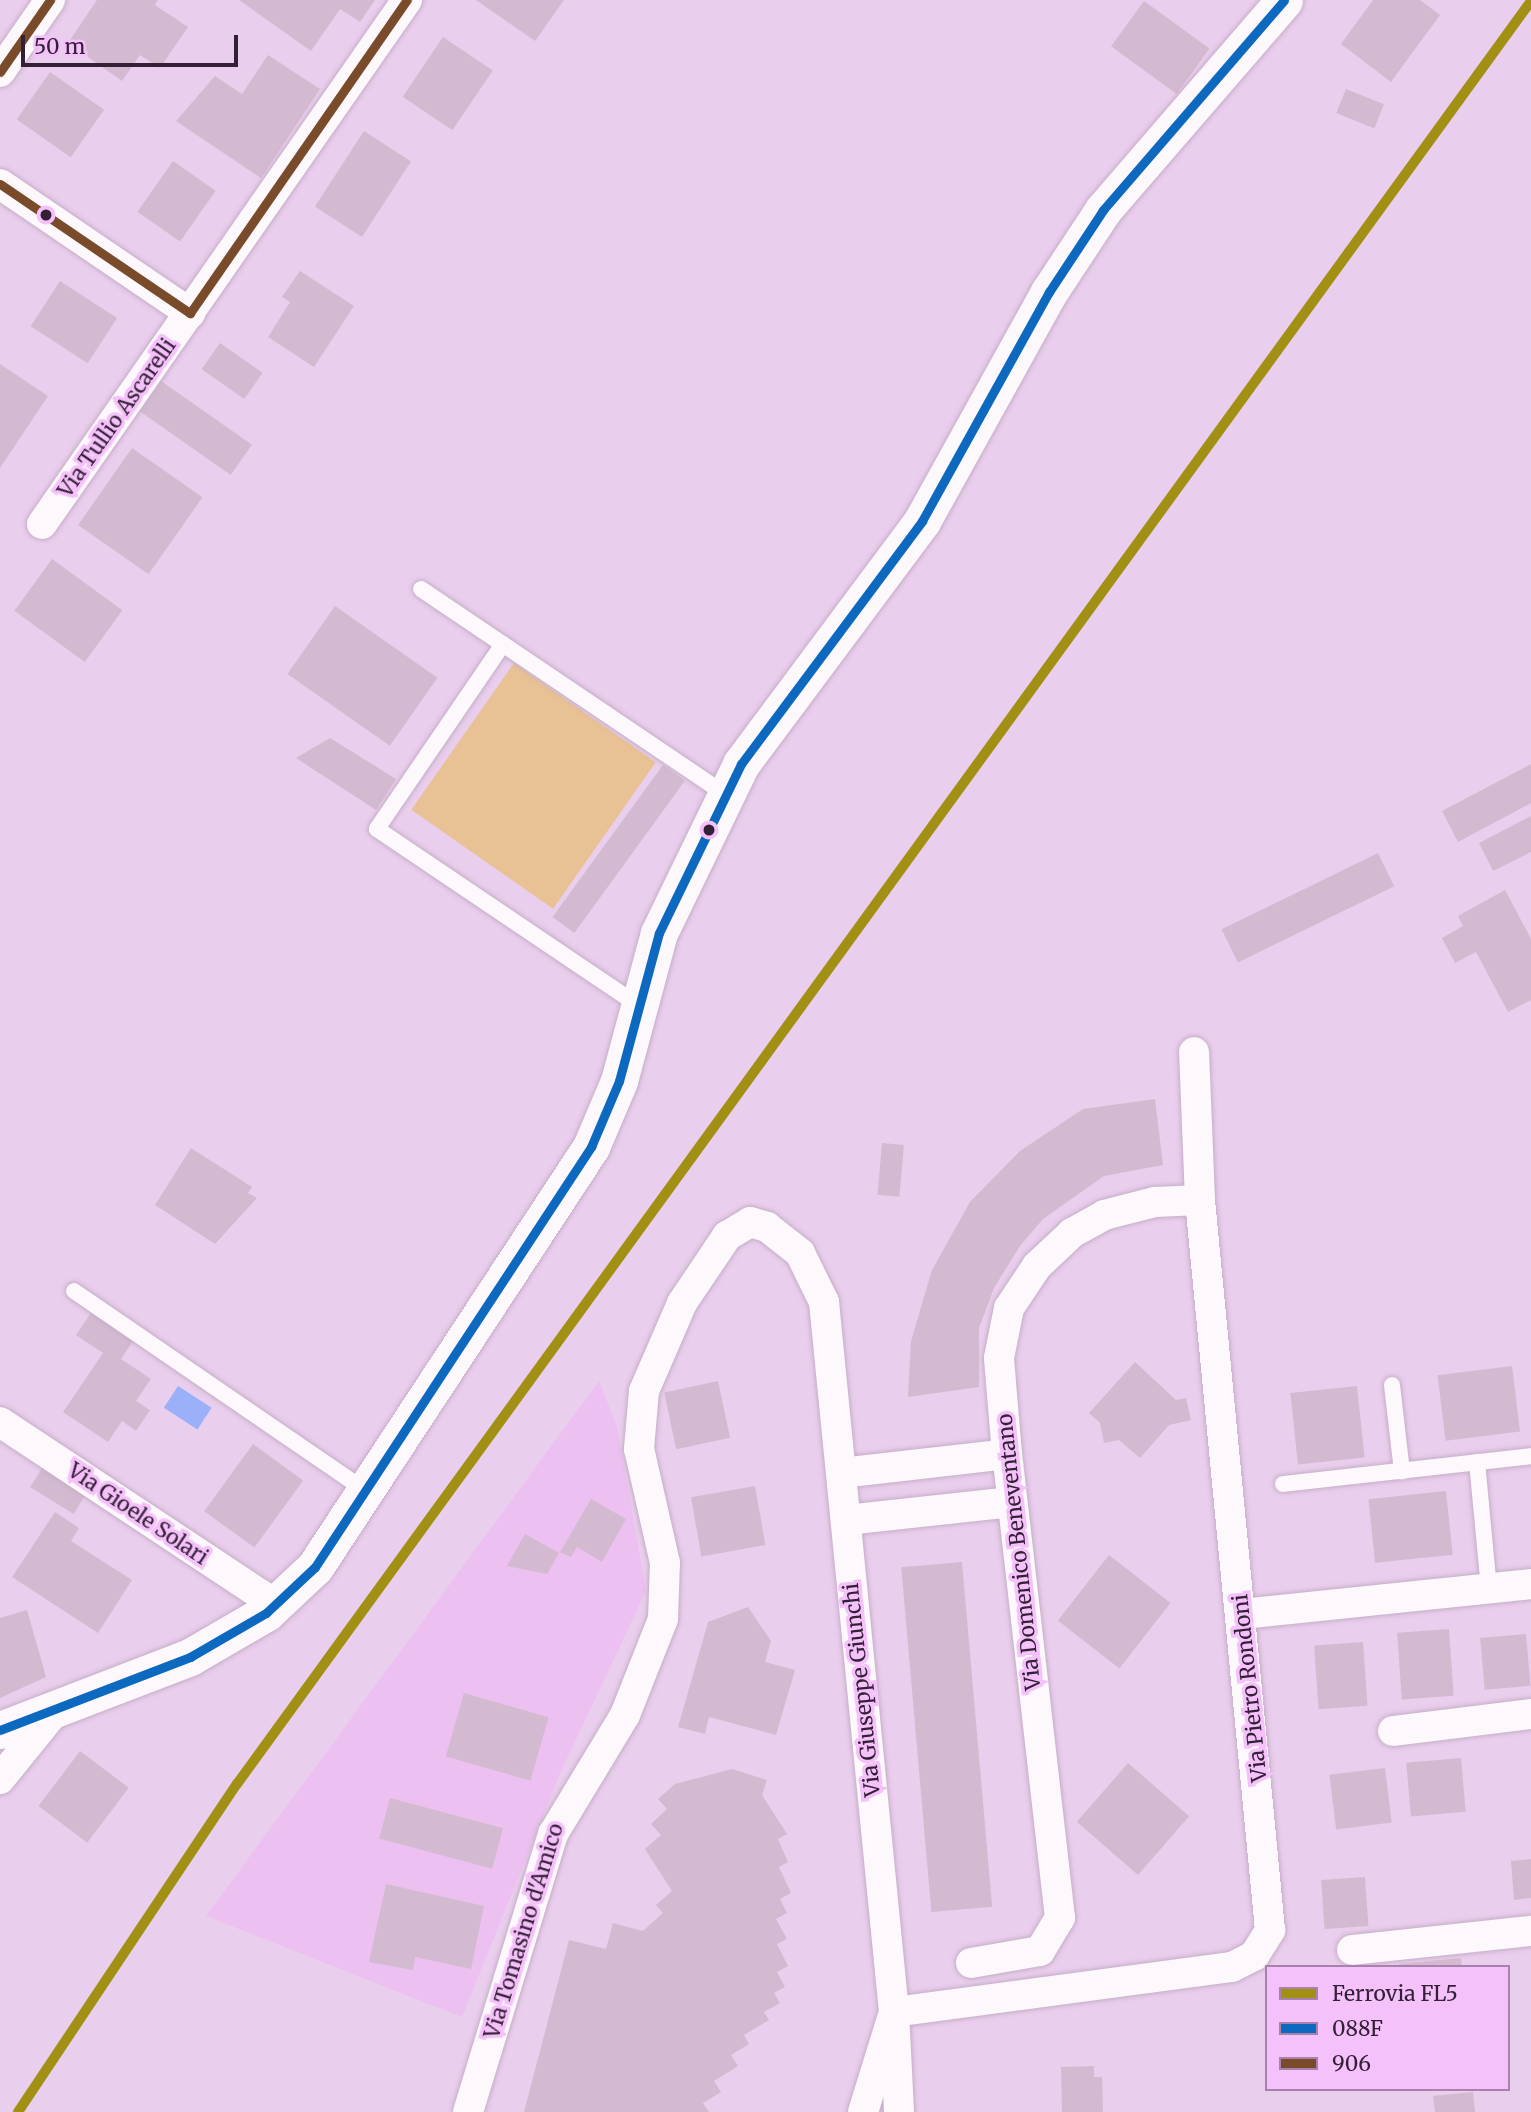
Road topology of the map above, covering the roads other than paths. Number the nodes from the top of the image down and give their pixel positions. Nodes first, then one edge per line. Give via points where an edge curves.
1 (50, 0) edge
2 (407, 0) edge
3 (1284, 0) edge
4 (0, 72) edge
5 (0, 184) edge
6 (190, 313) junction
7 (42, 524) dead end
8 (421, 589) dead end
9 (503, 644) junction
10 (724, 793) junction
11 (638, 1004) junction
12 (1194, 1052) dead end
13 (1200, 1200) junction
14 (813, 1270) joint
15 (74, 1292) dead end
16 (1392, 1385) dead end
17 (0, 1423) edge
18 (1007, 1454) junction
19 (1531, 1456) edge
20 (1477, 1462) junction
21 (1402, 1471) junction
22 (841, 1473) junction
23 (1283, 1484) dead end
24 (366, 1491) junction
25 (1012, 1502) junction
26 (846, 1520) junction
27 (1531, 1584) edge
28 (1489, 1588) junction
29 (276, 1605) junction
30 (1242, 1614) junction
31 (1531, 1714) edge
32 (51, 1716) junction
33 (0, 1730) edge
34 (1393, 1731) dead end
35 (0, 1779) edge
36 (1531, 1931) edge
37 (1352, 1951) dead end
38 (971, 1963) dead end
39 (894, 2012) junction
40 (468, 2112) edge
41 (863, 2112) edge
42 (899, 2112) edge

1 - 4 street
2 - 6 street, Via Tullio Ascarelli
3 - 10 street via 1097,217 922,521
5 - 6 street
6 - 7 street, Via Tullio Ascarelli
8 - 9 lane
9 - 10 lane
9 - 11 lane via 377,830
10 - 11 street via 659,933
11 - 24 street via 611,1103 577,1174
12 - 13 street, Via Pietro Rondoni
13 - 18 street, Via Domenico Beneventano via 1155,1202 1104,1215 1072,1233 1037,1266 1009,1308 999,1358
13 - 30 street, Via Pietro Rondoni
14 - 22 street, Via Giuseppe Giunchi via 824,1302
14 - 40 street, Via Tomasino d'Amico via 767,1227 743,1224 698,1278 659,1349 638,1436 665,1563 663,1619 625,1715 553,1834
15 - 24 lane
16 - 21 lane
17 - 29 street, Via Gioele Solari
18 - 22 street
18 - 25 street, Via Domenico Beneventano
19 - 20 lane
20 - 21 lane
20 - 28 lane
21 - 23 lane
22 - 26 street, Via Giuseppe Giunchi
24 - 29 street via 316,1567
25 - 26 street
25 - 38 street, Via Domenico Beneventano via 1060,1918 1040,1951
26 - 39 street, Via Giuseppe Giunchi
27 - 28 street
28 - 30 street
29 - 32 street via 190,1657
30 - 39 street, Via Pietro Rondoni via 1272,1910 1270,1930 1254,1956 1224,1968
31 - 34 street
32 - 33 street
32 - 35 street
36 - 37 street
39 - 41 street
39 - 42 street, Via Giuseppe Giunchi

